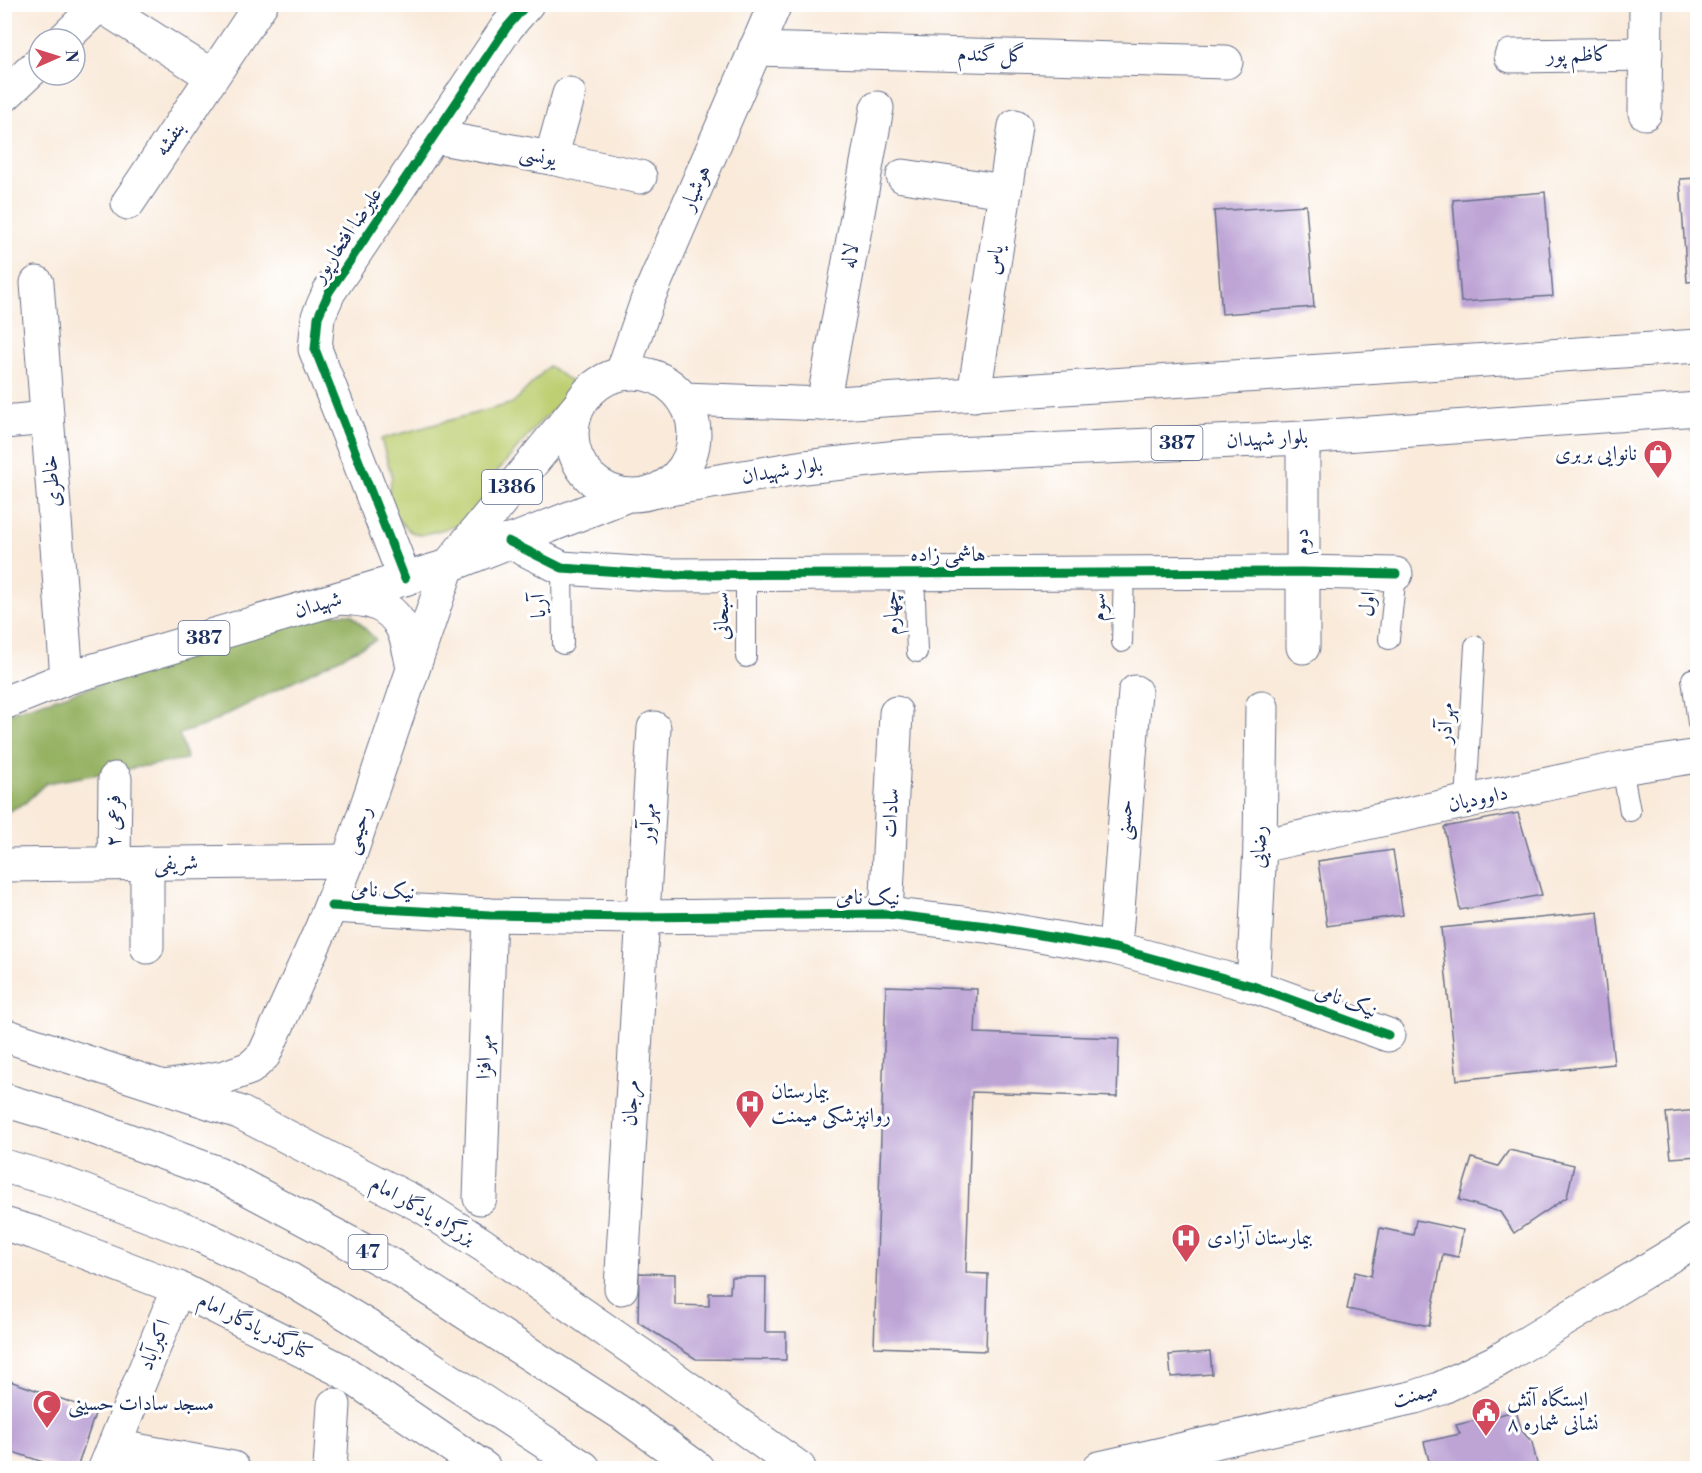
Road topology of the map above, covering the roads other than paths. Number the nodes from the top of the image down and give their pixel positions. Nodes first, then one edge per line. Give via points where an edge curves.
1 (261, 4) edge
2 (527, 4) edge
3 (775, 4) edge
4 (1646, 4) edge
5 (100, 5) edge
6 (77, 27) edge
7 (755, 49) junction
8 (1646, 54) junction
9 (1511, 56) dead end
10 (1226, 62) dead end
11 (27, 74) edge
12 (212, 76) junction
13 (569, 94) dead end
14 (4, 96) edge
15 (877, 108) dead end
16 (1645, 113) dead end
17 (1015, 126) dead end
18 (435, 137) junction
19 (552, 158) junction
20 (903, 176) dead end
21 (640, 177) dead end
22 (1005, 191) junction
23 (128, 202) dead end
24 (37, 283) dead end
25 (1698, 346) edge
26 (622, 373) junction
27 (974, 395) junction
28 (683, 399) junction
29 (823, 404) junction
30 (577, 408) junction
31 (1698, 409) edge
32 (47, 418) junction
33 (4, 422) edge
34 (1303, 438) junction
35 (643, 493) junction
36 (508, 541) junction
37 (448, 566) junction
38 (562, 568) junction
39 (1124, 572) junction
40 (1302, 572) junction
41 (914, 573) junction
42 (746, 574) junction
43 (1396, 574) joint
44 (405, 579) junction
45 (340, 598) junction
46 (1389, 639) dead end
47 (1122, 642) dead end
48 (563, 644) dead end
49 (1475, 646) dead end
50 (1303, 647) dead end
51 (917, 652) dead end
52 (746, 657) dead end
53 (413, 669) junction
54 (67, 678) junction
55 (1692, 679) dead end
56 (1135, 692) dead end
57 (4, 703) edge
58 (1262, 707) dead end
59 (896, 713) dead end
60 (1698, 723) edge
61 (654, 728) dead end
62 (1698, 756) edge
63 (1622, 768) junction
64 (115, 779) dead end
65 (1466, 802) junction
66 (1630, 811) dead end
67 (1260, 846) junction
68 (348, 861) junction
69 (114, 863) junction
70 (147, 863) junction
71 (4, 865) edge
72 (331, 906) junction
73 (886, 914) junction
74 (489, 915) junction
75 (642, 917) junction
76 (147, 947) dead end
77 (1115, 948) junction
78 (1253, 986) junction
79 (4, 1035) edge
80 (1388, 1035) dead end
81 (164, 1087) junction
82 (4, 1101) edge
83 (4, 1166) edge
84 (480, 1198) dead end
85 (4, 1224) edge
86 (1698, 1239) edge
87 (178, 1288) junction
88 (621, 1288) dead end
89 (334, 1405) dead end
90 (109, 1457) edge
91 (233, 1468) edge
92 (330, 1468) edge
93 (484, 1468) edge
94 (584, 1468) edge
95 (697, 1468) edge
96 (798, 1468) edge
97 (1099, 1468) edge

1 - 12 main road, بنفشه
2 - 18 main road, علیرضا افتخارپور via 507,27
3 - 7 main road, هوشیار
4 - 8 main road
5 - 6 main road
5 - 12 main road
7 - 10 main road, گل گندم
7 - 26 main road, هوشیار via 647,301
8 - 9 main road, کاظم پور
8 - 16 main road
11 - 14 main road
12 - 23 main road, بنفشه
13 - 19 main road
15 - 29 main road, لاله
17 - 22 main road, یاس
18 - 19 main road, یونسی
18 - 44 main road, علیرضا افتخارپور via 329,292 318,317 315,349
19 - 21 main road, یونسی
20 - 22 main road
22 - 27 main road, یاس
24 - 32 main road, خاطری
25 - 27 main road
26 - 28 main road via 654,376
26 - 30 main road via 595,385
27 - 29 main road
28 - 29 main road
28 - 35 main road via 694,434 692,453 670,483
30 - 35 main road via 571,428 573,449 582,468 596,483 613,492
30 - 37 main road, 1386
31 - 34 main road, بلوار شهیدان / 387
32 - 33 main road
32 - 54 main road, خاطری
34 - 35 main road, بلوار شهیدان / 387 via 908,456
34 - 40 main road, دوم
35 - 36 main road, شهیدان / 387
36 - 37 main road, شهیدان / 387
36 - 38 main road, هاشمی زاده
37 - 44 main road, شهیدان / 387
37 - 53 main road, رحیمی / 1386
38 - 42 main road, هاشمی زاده via 666,575
38 - 48 lane, آریا
39 - 40 main road, هاشمی زاده
39 - 41 main road, هاشمی زاده
39 - 47 lane, سوم
40 - 43 main road, هاشمی زاده
40 - 50 main road, دوم
41 - 42 main road, هاشمی زاده
41 - 51 lane, چهارم
42 - 52 lane, سبحانی
43 - 46 lane, اول
44 - 45 main road, شهیدان / 387
45 - 53 main road via 373,602 390,611 401,624
45 - 54 main road, شهیدان / 387
49 - 65 lane, مهرآذر
53 - 68 main road, رحیمی / 1386
54 - 57 main road, شهیدان / 387
55 - 60 lane
56 - 77 main road, حسنی
58 - 67 main road, رضایی
59 - 73 main road, سادات
61 - 75 main road, مهرآور
62 - 63 main road, داوودیان
63 - 65 main road, داوودیان
63 - 66 lane
64 - 69 main road, فرعی ۲
65 - 67 main road, داوودیان
67 - 78 main road, رضایی
68 - 70 main road, شریفی
68 - 72 main road, رحیمی / 1386
69 - 70 main road, شریفی
69 - 71 main road, شریفی
70 - 76 main road
72 - 74 main road, نیک نامی
72 - 81 main road, رحیمی / 1386 via 264,1055 250,1068 225,1077
73 - 75 main road, نیک نامی
73 - 77 main road, نیک نامی
74 - 75 main road, نیک نامی
74 - 84 main road, مهر افزا
75 - 88 main road, مرجان
77 - 78 main road, نیک نامی
78 - 80 main road, نیک نامی
79 - 81 main road, بزرگراه یادگار امام
81 - 96 main road, بزرگراه یادگار امام via 239,1112 422,1206 660,1368
82 - 95 main road, 47 via 81,1123 218,1173 393,1266 624,1415
83 - 94 main road via 57,1181 197,1234 288,1278
85 - 87 main road, کنارگذر یادگار امام
86 - 97 main road, میمنت via 1497,1361 1439,1389
87 - 90 main road, اکبرآباد
87 - 93 main road, کنارگذر یادگار امام via 341,1370
89 - 92 main road
90 - 91 main road

